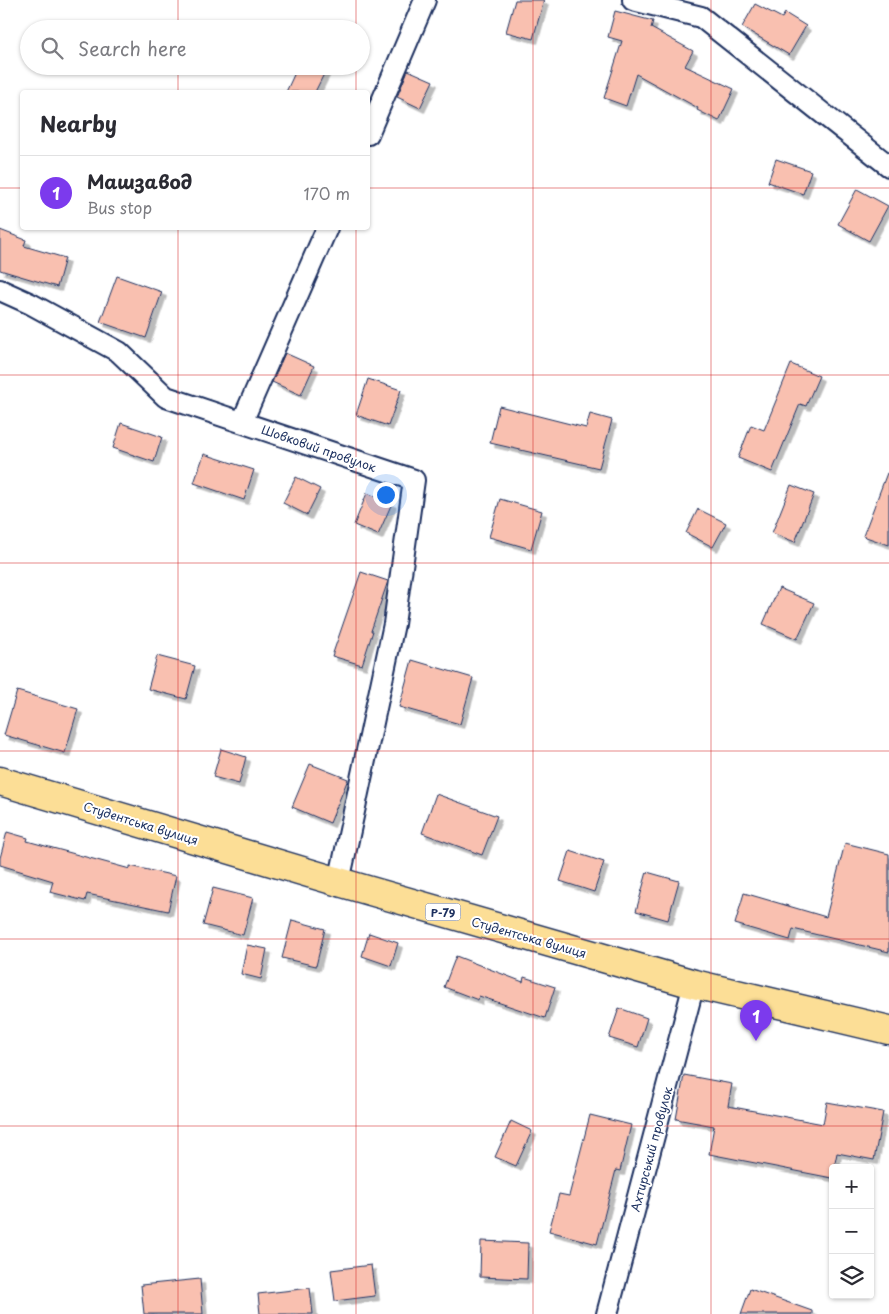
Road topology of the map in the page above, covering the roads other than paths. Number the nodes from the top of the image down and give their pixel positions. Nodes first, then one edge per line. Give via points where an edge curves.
1 (426, 0) edge
2 (633, 0) edge
3 (370, 129) edge
4 (889, 166) edge
5 (326, 230) edge
6 (0, 290) edge
7 (242, 422) junction
8 (0, 781) edge
9 (339, 882) junction
10 (694, 984) junction
11 (889, 1030) edge
12 (607, 1314) edge

1 - 3 street
2 - 4 street via 701,17
5 - 7 street
6 - 7 street, Шовковий провулок via 119,352 166,397
7 - 9 street, Шовковий провулок via 414,480 394,624
8 - 9 main road, Студентська вулиця / Р-79
9 - 10 main road, Студентська вулиця / Р-79
10 - 11 main road, Студентська вулиця / Р-79
10 - 12 street, Ахтирський провулок

